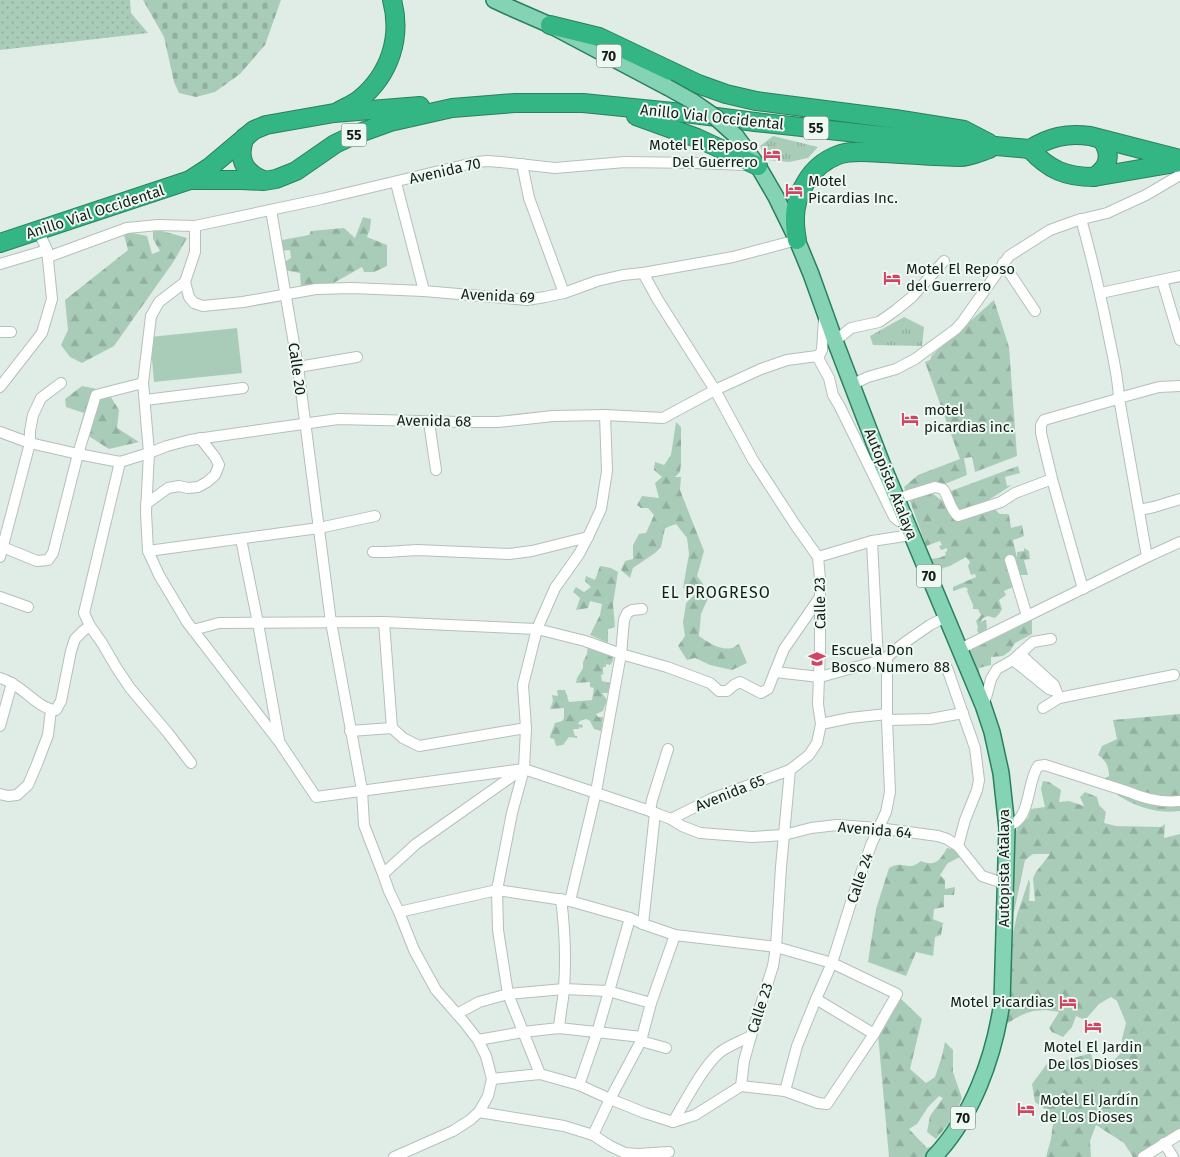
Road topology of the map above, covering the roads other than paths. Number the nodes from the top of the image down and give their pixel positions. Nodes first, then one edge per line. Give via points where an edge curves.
1 (392, 0) edge
2 (494, 0) edge
3 (550, 25) junction
4 (602, 106) junction
5 (452, 108) junction
6 (334, 113) junction
7 (245, 137) junction
8 (1102, 140) junction
9 (996, 147) junction
10 (1030, 149) junction
11 (1180, 160) edge
12 (522, 164) junction
13 (758, 166) junction
14 (1180, 175) edge
15 (1094, 176) junction
16 (190, 180) junction
17 (264, 180) junction
18 (396, 183) junction
19 (271, 210) junction
20 (1081, 220) junction
21 (195, 226) junction
22 (38, 230) junction
23 (797, 240) junction
24 (0, 243) edge
25 (47, 254) junction
26 (944, 261) dead end
27 (1003, 263) junction
28 (0, 264) edge
29 (643, 273) junction
30 (1180, 276) edge
31 (1162, 280) junction
32 (185, 282) junction
33 (424, 291) junction
34 (564, 293) junction
35 (286, 294) junction
36 (1101, 294) junction
37 (1035, 311) dead end
38 (825, 312) junction
39 (0, 332) edge
40 (11, 332) dead end
41 (1180, 340) edge
42 (834, 341) junction
43 (817, 356) junction
44 (357, 357) dead end
45 (298, 367) junction
46 (61, 382) dead end
47 (143, 383) junction
48 (851, 385) junction
49 (1180, 386) edge
50 (0, 388) edge
51 (243, 388) dead end
52 (715, 390) junction
53 (1119, 398) junction
54 (145, 400) junction
55 (605, 416) junction
56 (430, 422) junction
57 (304, 423) junction
58 (0, 432) edge
59 (200, 438) junction
60 (30, 443) junction
61 (150, 453) junction
62 (78, 454) junction
63 (120, 462) junction
64 (436, 470) dead end
65 (1052, 479) junction
66 (896, 499) junction
67 (1180, 499) edge
68 (146, 504) junction
69 (1139, 510) junction
70 (375, 516) dead end
71 (319, 528) junction
72 (909, 529) junction
73 (588, 537) junction
74 (241, 539) junction
75 (872, 541) junction
76 (1180, 542) edge
77 (1, 550) edge
78 (148, 551) junction
79 (373, 552) dead end
80 (818, 557) junction
81 (1147, 557) junction
82 (1010, 560) dead end
83 (1083, 589) junction
84 (0, 597) edge
85 (820, 597) junction
86 (28, 607) dead end
87 (642, 609) dead end
88 (1027, 616) junction
89 (946, 617) junction
90 (331, 622) junction
91 (384, 622) junction
92 (258, 623) junction
93 (90, 626) junction
94 (193, 630) junction
95 (537, 630) junction
96 (1051, 639) dead end
97 (960, 649) junction
98 (621, 654) junction
99 (1017, 657) junction
100 (883, 659) junction
101 (947, 668) dead end
102 (775, 672) junction
103 (1174, 676) dead end
104 (820, 677) junction
105 (0, 678) edge
106 (12, 683) junction
107 (1058, 694) junction
108 (983, 705) junction
109 (1043, 708) dead end
110 (52, 710) junction
111 (963, 713) junction
112 (887, 717) junction
113 (821, 724) junction
114 (0, 726) edge
115 (392, 728) junction
116 (526, 728) junction
117 (350, 731) junction
118 (280, 743) junction
119 (668, 749) dead end
120 (191, 763) dead end
121 (524, 768) junction
122 (790, 770) junction
123 (362, 790) junction
124 (596, 792) junction
125 (0, 794) edge
126 (1180, 801) edge
127 (653, 812) junction
128 (671, 819) junction
129 (878, 828) junction
130 (1007, 828) junction
131 (784, 834) junction
132 (958, 846) junction
133 (383, 874) junction
134 (1006, 884) junction
135 (497, 890) junction
136 (565, 900) junction
137 (399, 912) junction
138 (630, 918) junction
139 (643, 924) junction
140 (676, 935) junction
141 (776, 947) junction
142 (832, 963) junction
143 (564, 990) junction
144 (608, 991) junction
145 (508, 994) junction
146 (816, 999) junction
147 (651, 1003) junction
148 (457, 1014) junction
149 (559, 1028) junction
150 (522, 1032) junction
151 (597, 1033) junction
152 (874, 1034) junction
153 (751, 1036) junction
154 (642, 1039) junction
155 (478, 1040) junction
156 (666, 1048) dead end
157 (540, 1074) junction
158 (492, 1079) junction
159 (578, 1085) junction
160 (741, 1086) junction
161 (785, 1091) junction
162 (610, 1100) junction
163 (480, 1112) junction
164 (673, 1122) junction
165 (1180, 1134) edge
166 (593, 1135) junction
167 (1164, 1143) junction
168 (669, 1152) dead end
169 (394, 1157) edge
170 (934, 1157) edge
171 (1143, 1157) edge
172 (1173, 1157) edge

1 - 6 highway via 396,33 385,70 359,100
2 - 3 main road, 70
3 - 9 highway via 599,37 726,94 964,130
3 - 13 main road, 70, bridge via 692,101 736,136
4 - 5 highway, Anillo Vial Occidental / 55 via 515,103
4 - 9 highway, Anillo Vial Occidental / 55
4 - 13 highway via 666,126
5 - 6 highway, Anillo Vial Occidental / 55 via 431,105
5 - 17 highway, Anillo Vial Occidental / 55 via 367,130 335,144 285,176
6 - 7 highway, Anillo Vial Occidental / 55 via 266,125
7 - 16 highway, Anillo Vial Occidental / 55
7 - 17 highway via 241,155 243,164 255,177
8 - 10 highway, Anillo Vial Occidental / 55 via 1077,134 1065,135
8 - 11 highway, Anillo Vial Occidental / 55
8 - 15 highway via 1108,153 1107,160 1105,167
9 - 10 highway, Anillo Vial Occidental / 55
9 - 23 highway via 962,157 870,152 839,154 817,168 801,189 794,214
10 - 15 highway, Anillo Vial Occidental / 55 via 1058,171 1082,177
11 - 15 highway, Anillo Vial Occidental / 55
12 - 13 street, Avenida 70 via 555,168 625,162
12 - 18 street, Avenida 70 via 477,162
12 - 34 street via 528,198
13 - 23 main road, 70
14 - 20 street via 1107,213
16 - 17 highway, Anillo Vial Occidental / 55
16 - 22 highway, Anillo Vial Occidental / 55
18 - 19 street, Avenida 70
18 - 33 street
19 - 21 street, Avenida 70
19 - 35 street, Calle 20
20 - 27 street via 1050,230
20 - 36 street
21 - 25 street, Avenida 70 via 127,228
21 - 32 street via 195,252
22 - 24 highway, Anillo Vial Occidental / 55
22 - 25 street
23 - 29 street, Avenida 69
23 - 38 main road, Autopista Atalaya / 70
25 - 28 street, Avenida 70
25 - 50 street via 52,299 42,333
26 - 42 street via 896,310 879,322 851,328
27 - 37 street
27 - 48 street via 956,329 915,359
29 - 34 street, Avenida 69 via 596,281
29 - 52 street, Calle 23
30 - 31 street
31 - 36 street
31 - 41 street
32 - 35 street, Avenida 69 via 189,297 202,306
32 - 47 street via 159,302 151,316
33 - 34 street, Avenida 69 via 527,300
33 - 35 street, Avenida 69 via 352,288
35 - 45 street, Calle 20
36 - 53 street
38 - 42 main road, Autopista Atalaya / 70
38 - 43 street via 822,350
39 - 40 street
42 - 48 main road, Autopista Atalaya / 70
43 - 52 street, Avenida 68 via 787,360
43 - 72 street via 894,517
44 - 45 street
45 - 57 street, Calle 20
46 - 60 street via 41,398 33,415
47 - 54 street
47 - 62 street via 96,395
48 - 66 main road, Autopista Atalaya / 70
49 - 53 street
51 - 54 street
52 - 55 street, Avenida 68 via 663,418
52 - 80 street, Calle 23 via 753,460
53 - 65 street via 1044,420 1041,433
53 - 69 street
54 - 61 street
55 - 56 street, Avenida 68
55 - 73 street via 607,471 601,509
56 - 57 street, Avenida 68 via 338,419
56 - 64 street
57 - 59 street, Avenida 68
57 - 71 street, Calle 20
58 - 60 street, Avenida 68
59 - 61 street, Avenida 68
59 - 68 street via 219,464 215,476 198,486 168,488
60 - 62 street, Avenida 68
60 - 77 street
61 - 63 street, Avenida 68
61 - 68 street
62 - 63 street, Avenida 68
62 - 77 street via 53,553 48,560 37,561
63 - 93 street via 84,612
65 - 66 street via 1001,502 958,516 943,489 935,488
65 - 83 street
66 - 72 main road, Autopista Atalaya / 70
67 - 69 street
68 - 78 street
69 - 81 street
70 - 71 street
71 - 74 street
71 - 90 street, Calle 20
72 - 75 street
72 - 89 main road, Autopista Atalaya / 70
73 - 79 street via 509,554 417,550
73 - 95 street via 555,588
74 - 78 street
74 - 92 street
75 - 80 street
75 - 100 street, Calle 24
76 - 81 street
78 - 94 street
80 - 85 street, Calle 23
81 - 83 street
82 - 88 street
83 - 88 street
84 - 86 street
85 - 102 street via 784,649
85 - 104 street, Calle 23
87 - 98 street via 627,613
88 - 97 street
89 - 97 main road, Autopista Atalaya / 70
89 - 100 street
90 - 91 street
90 - 92 street
90 - 117 street, Calle 20
91 - 95 street
91 - 115 street
92 - 94 street via 219,623
92 - 118 street
93 - 110 street via 75,639 61,701 56,710
93 - 120 street via 130,688
94 - 118 street
95 - 98 street via 585,641
95 - 116 street via 523,685
96 - 99 street via 1034,642
97 - 108 main road, Autopista Atalaya / 70
98 - 102 street via 710,683 719,691 727,691 740,682 760,693 768,688
98 - 124 street
99 - 107 street
99 - 108 street via 997,669
100 - 104 street
100 - 112 street, Calle 24
101 - 111 street
102 - 104 street
103 - 107 street
104 - 113 street, Calle 23 via 818,704
105 - 106 street
106 - 110 street
106 - 114 street
107 - 109 street
108 - 130 main road, Autopista Atalaya / 70 via 1001,773
110 - 125 street via 48,735 28,785 17,796
111 - 112 street via 930,719
111 - 132 street via 976,748 979,780
112 - 113 street via 850,718
112 - 129 street, Calle 24 via 890,792 886,812
113 - 122 street, Calle 23 via 817,743 809,755
115 - 116 street via 420,746
115 - 117 street
116 - 121 street
117 - 123 street, Calle 20
118 - 123 street via 316,797
119 - 127 street via 652,800
121 - 123 street
121 - 124 street, Avenida 64
121 - 133 street via 416,844
121 - 135 street
122 - 128 street, Avenida 65 via 711,799
122 - 131 street, Calle 23
123 - 133 street, Calle 20 via 364,825
124 - 127 street, Avenida 64
124 - 136 street
126 - 130 street via 1152,800 1045,765 1038,766 1026,807 1019,820
127 - 128 street, Avenida 64
127 - 139 street
128 - 131 street, Avenida 64 via 700,833 752,837
129 - 131 street, Avenida 64 via 837,825
129 - 132 street, Avenida 64 via 938,836
129 - 142 street, Calle 24
130 - 134 main road, Autopista Atalaya / 70
131 - 141 street, Calle 23
132 - 134 street, Avenida 64 via 982,876
133 - 137 street, Calle 20
134 - 170 main road, Autopista Atalaya / 70 via 1002,1002 998,1027 984,1074 962,1122
135 - 136 street
135 - 137 street
135 - 145 street via 498,930
136 - 138 street
136 - 143 street
137 - 148 street, Calle 20 via 414,950 436,990
138 - 139 street
138 - 144 street
139 - 140 street
140 - 141 street
140 - 147 street
141 - 142 street
141 - 153 street, Calle 23
142 - 146 street, Calle 24
142 - 152 street via 897,994
143 - 144 street
143 - 145 street
143 - 149 street
144 - 147 street
144 - 151 street
145 - 148 street via 479,1002
145 - 150 street
146 - 152 street
146 - 161 street, Calle 24 via 797,1046
147 - 154 street
148 - 155 street, Calle 20
149 - 150 street
149 - 151 street
150 - 155 street
150 - 157 street
151 - 154 street
151 - 159 street
152 - 161 street via 827,1104
153 - 160 street, Calle 23
153 - 164 street via 720,1052 706,1068
154 - 156 street
154 - 162 street
155 - 158 street, Calle 20
157 - 158 street
157 - 159 street
158 - 163 street
159 - 162 street
160 - 161 street
160 - 164 street via 695,1115
162 - 164 street
162 - 166 street
163 - 166 street via 564,1126
163 - 169 street via 453,1131
165 - 167 street
166 - 168 street via 625,1153
167 - 171 street
167 - 172 street

